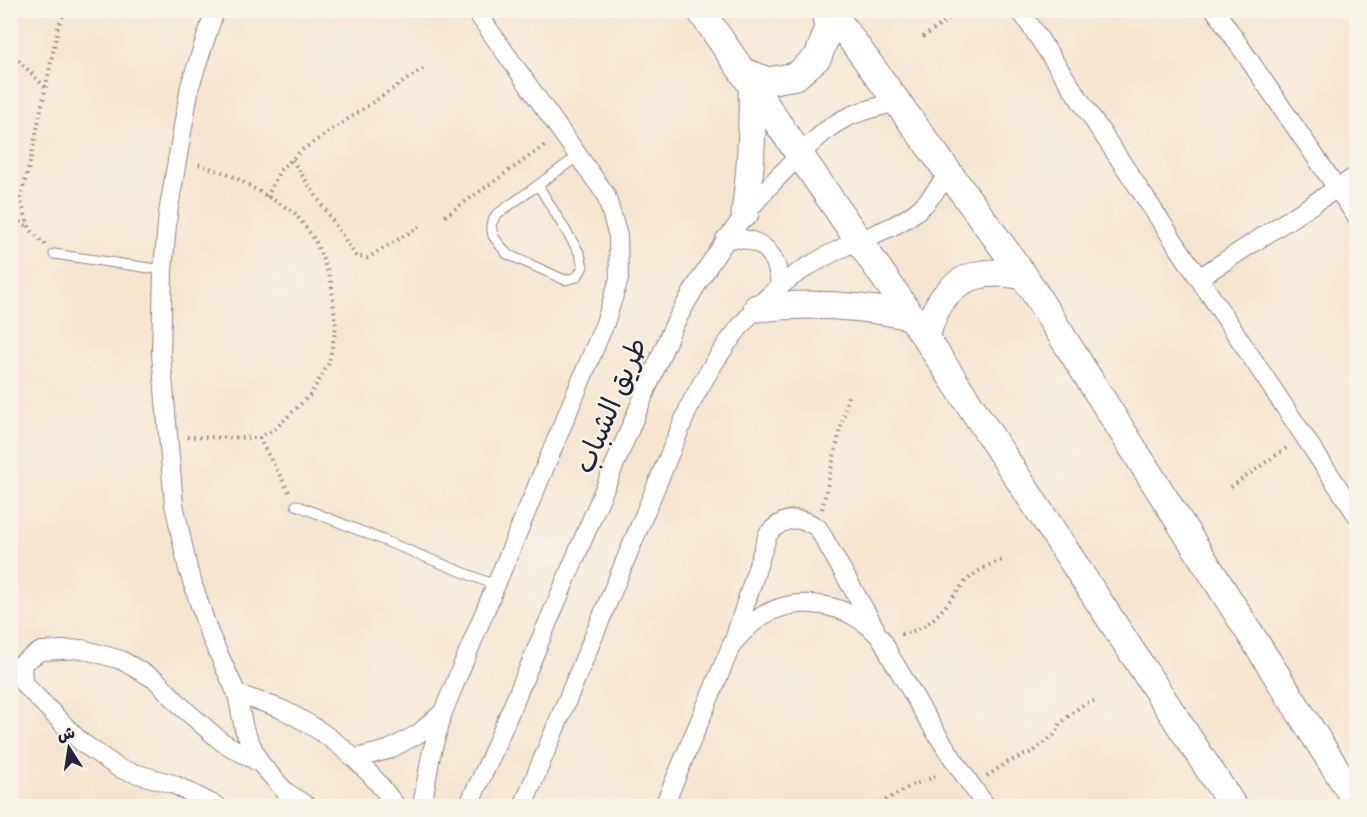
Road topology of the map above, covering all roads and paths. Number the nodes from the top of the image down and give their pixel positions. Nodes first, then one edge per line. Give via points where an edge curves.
1 (65, 10) edge
2 (215, 10) edge
3 (476, 10) edge
4 (700, 10) edge
5 (825, 10) edge
6 (830, 10) edge
7 (962, 10) edge
8 (1020, 10) edge
9 (1215, 10) edge
10 (923, 37) dead end
11 (10, 52) edge
12 (424, 68) dead end
13 (747, 78) junction
14 (46, 88) junction
15 (897, 102) junction
16 (562, 134) junction
17 (800, 155) junction
18 (578, 156) junction
19 (177, 157) junction
20 (292, 160) junction
21 (949, 173) junction
22 (1356, 176) edge
23 (538, 185) junction
24 (1337, 188) junction
25 (267, 197) junction
26 (745, 213) junction
27 (10, 215) edge
28 (445, 216) dead end
29 (1356, 216) edge
30 (422, 225) dead end
31 (30, 229) junction
32 (725, 239) junction
33 (859, 240) junction
34 (54, 254) joint
35 (163, 270) junction
36 (1024, 276) junction
37 (1199, 278) junction
38 (780, 286) junction
39 (757, 308) junction
40 (911, 316) junction
41 (926, 338) junction
42 (849, 392) dead end
43 (1304, 436) junction
44 (167, 437) junction
45 (259, 438) junction
46 (1231, 487) dead end
47 (297, 505) joint
48 (1356, 514) edge
49 (818, 528) junction
50 (1005, 559) dead end
51 (497, 586) junction
52 (879, 637) junction
53 (732, 644) junction
54 (237, 694) junction
55 (1097, 700) dead end
56 (443, 712) junction
57 (356, 759) junction
58 (260, 763) junction
59 (960, 769) junction
60 (971, 787) junction
61 (1356, 801) edge
62 (217, 807) edge
63 (307, 807) edge
64 (396, 807) edge
65 (422, 807) edge
66 (468, 807) edge
67 (524, 807) edge
68 (664, 807) edge
69 (875, 807) edge
70 (986, 807) edge
71 (1233, 807) edge

1 - 14 path
2 - 19 street via 190,86
3 - 16 street
4 - 13 street
5 - 13 street via 828,30 818,57 796,76 768,81
6 - 15 street
7 - 10 path
8 - 37 street
9 - 24 street
11 - 14 path
12 - 20 path
13 - 17 street
13 - 26 street via 752,160
14 - 31 path via 20,199
15 - 17 street, طريق الشباب via 842,120 819,135
15 - 21 street
16 - 18 street
16 - 28 path
17 - 26 street, طريق الشباب
17 - 33 street
18 - 23 lane
18 - 51 street via 606,195 618,236 620,279 606,323
19 - 25 path via 231,175
19 - 35 street
20 - 25 path via 280,170
20 - 30 path via 356,256 367,258
21 - 33 street via 919,210 900,223
21 - 36 street
22 - 24 street
23 - 23 lane via 496,215 491,225 493,236 507,254 565,280 577,277 583,267 580,254
24 - 29 street
24 - 37 street
25 - 45 path via 294,213 315,240 331,280 336,327 329,363 311,394 275,429
26 - 32 street, طريق الشباب
27 - 31 path
31 - 34 path
32 - 38 street via 739,237 765,248 774,259
32 - 66 street, طريق الشباب via 673,327
33 - 38 street
33 - 40 street
34 - 35 lane
35 - 44 street via 161,354
36 - 41 street via 980,273 960,283 943,297 931,317
36 - 61 street
37 - 43 street
38 - 39 street
39 - 40 street via 849,305
39 - 67 street via 730,337 690,405
40 - 41 street
41 - 71 street
42 - 49 path
43 - 46 path
43 - 48 street
44 - 45 path
44 - 54 street via 174,504 188,569 209,633
45 - 47 path
47 - 51 lane
49 - 52 street
49 - 53 street via 797,518 776,525 768,534
50 - 52 path via 966,581 926,623 908,633
51 - 56 street
52 - 53 street via 844,611 803,603 763,616
52 - 59 street
53 - 68 street
54 - 57 street via 280,709 320,731
54 - 58 street via 244,729
55 - 60 path via 1072,712 1039,747
56 - 57 street via 398,745
56 - 65 street
57 - 64 street
58 - 62 street via 222,741 156,680 121,660 82,650 41,651 22,663 23,683 81,741 120,769 173,784
58 - 63 street via 285,791
59 - 60 street
59 - 69 path via 913,785
60 - 70 street

